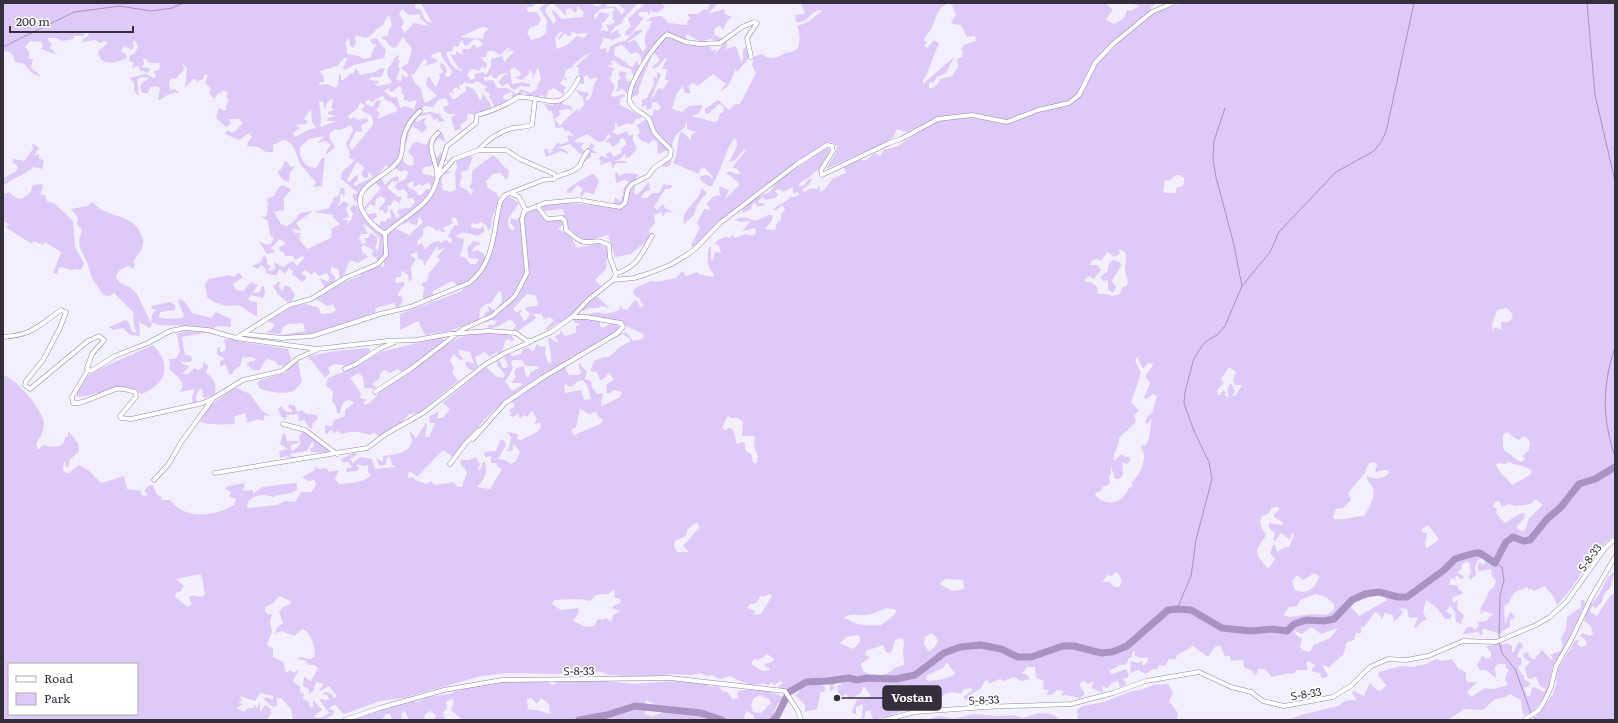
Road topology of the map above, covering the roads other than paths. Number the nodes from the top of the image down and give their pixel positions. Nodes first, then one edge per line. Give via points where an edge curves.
1 (1173, 3) edge
2 (751, 58) dead end
3 (579, 78) dead end
4 (535, 100) junction
5 (420, 111) dead end
6 (438, 133) dead end
7 (479, 150) junction
8 (588, 151) dead end
9 (556, 177) junction
10 (437, 178) junction
11 (510, 193) junction
12 (537, 206) junction
13 (525, 211) junction
14 (385, 234) junction
15 (652, 236) dead end
16 (616, 274) junction
17 (613, 280) junction
18 (572, 317) junction
19 (459, 333) junction
20 (242, 334) junction
21 (3, 337) edge
22 (236, 338) junction
23 (397, 341) junction
24 (531, 342) junction
25 (317, 350) junction
26 (345, 369) dead end
27 (88, 370) junction
28 (375, 392) dead end
29 (212, 399) junction
30 (283, 424) dead end
31 (484, 426) junction
32 (473, 439) dead end
33 (337, 454) junction
34 (450, 464) dead end
35 (215, 473) dead end
36 (154, 480) dead end
37 (1615, 539) edge
38 (1615, 557) edge
39 (345, 720) edge
40 (801, 720) edge
41 (884, 720) edge
42 (1524, 720) edge

1 - 17 street via 1152,12 1104,53 1091,69 1074,101 1038,110 1007,122 972,114 938,119 822,175 821,170 833,151 832,146 827,145 797,164 720,223 695,249 670,265 634,278
2 - 12 street via 747,38 757,23 754,22 742,27 720,43 686,42 667,34 646,58 634,82 630,104 648,117 654,132 671,150 670,157 654,168 648,176 632,184 628,189 625,203 620,207 578,200
3 - 4 street via 570,94 563,100
4 - 7 street via 532,125 512,128 484,143
4 - 10 street via 518,97 501,108 477,115 476,123 447,146
5 - 14 street via 405,132 398,162 374,180 360,197 359,203 365,215 372,225
6 - 10 street via 433,140 431,152
7 - 9 street via 506,150
7 - 10 street via 454,160
8 - 9 street via 582,157 580,166
9 - 11 street
10 - 14 street via 425,203
11 - 13 street via 518,197
11 - 20 street via 500,202 490,255 479,274 469,283 410,307 312,336 282,338
12 - 13 street
12 - 16 street via 547,220 562,218 566,230 578,240 598,240 609,245 610,258
13 - 19 street via 522,219 527,273 522,284 511,301 492,316
14 - 20 street via 386,255 378,264 345,278 311,299 289,305
15 - 16 street via 641,257
16 - 17 street
17 - 18 street
18 - 24 street
18 - 31 street via 621,323 623,327 605,341 513,397 496,411
19 - 23 street
19 - 24 street via 509,331
19 - 28 street
20 - 22 street
21 - 27 street via 34,330 61,310 64,311 66,314 43,360 28,377 25,385 30,389 35,386 88,341 99,336 104,340 88,361
22 - 25 street
22 - 27 street via 208,330 185,328 170,331 115,356 94,370
23 - 25 street
23 - 26 street
24 - 33 street via 486,364 423,413 367,448
25 - 29 street via 298,358 282,371 243,380
27 - 29 street via 72,401 80,404 97,395 118,389 135,392 136,397 120,413 121,418 125,420 189,407
29 - 36 street via 163,472
30 - 33 street via 305,430
31 - 32 street
31 - 34 street via 465,444
33 - 35 street
37 - 41 street, Տ-8-33 / Տ-8-33 via 1605,548 1567,601 1536,625 1496,642 1464,641 1428,656 1388,660 1370,667 1352,686 1333,697 1284,706 1263,701 1251,692 1231,687 1199,672 1146,681 1071,704 914,712
38 - 42 street, Տ-8-33 / Տ-8-33 via 1556,666 1545,700 1539,710
39 - 40 street, Տ-8-33 / Տ-8-33 via 444,690 502,680 670,678 785,691

